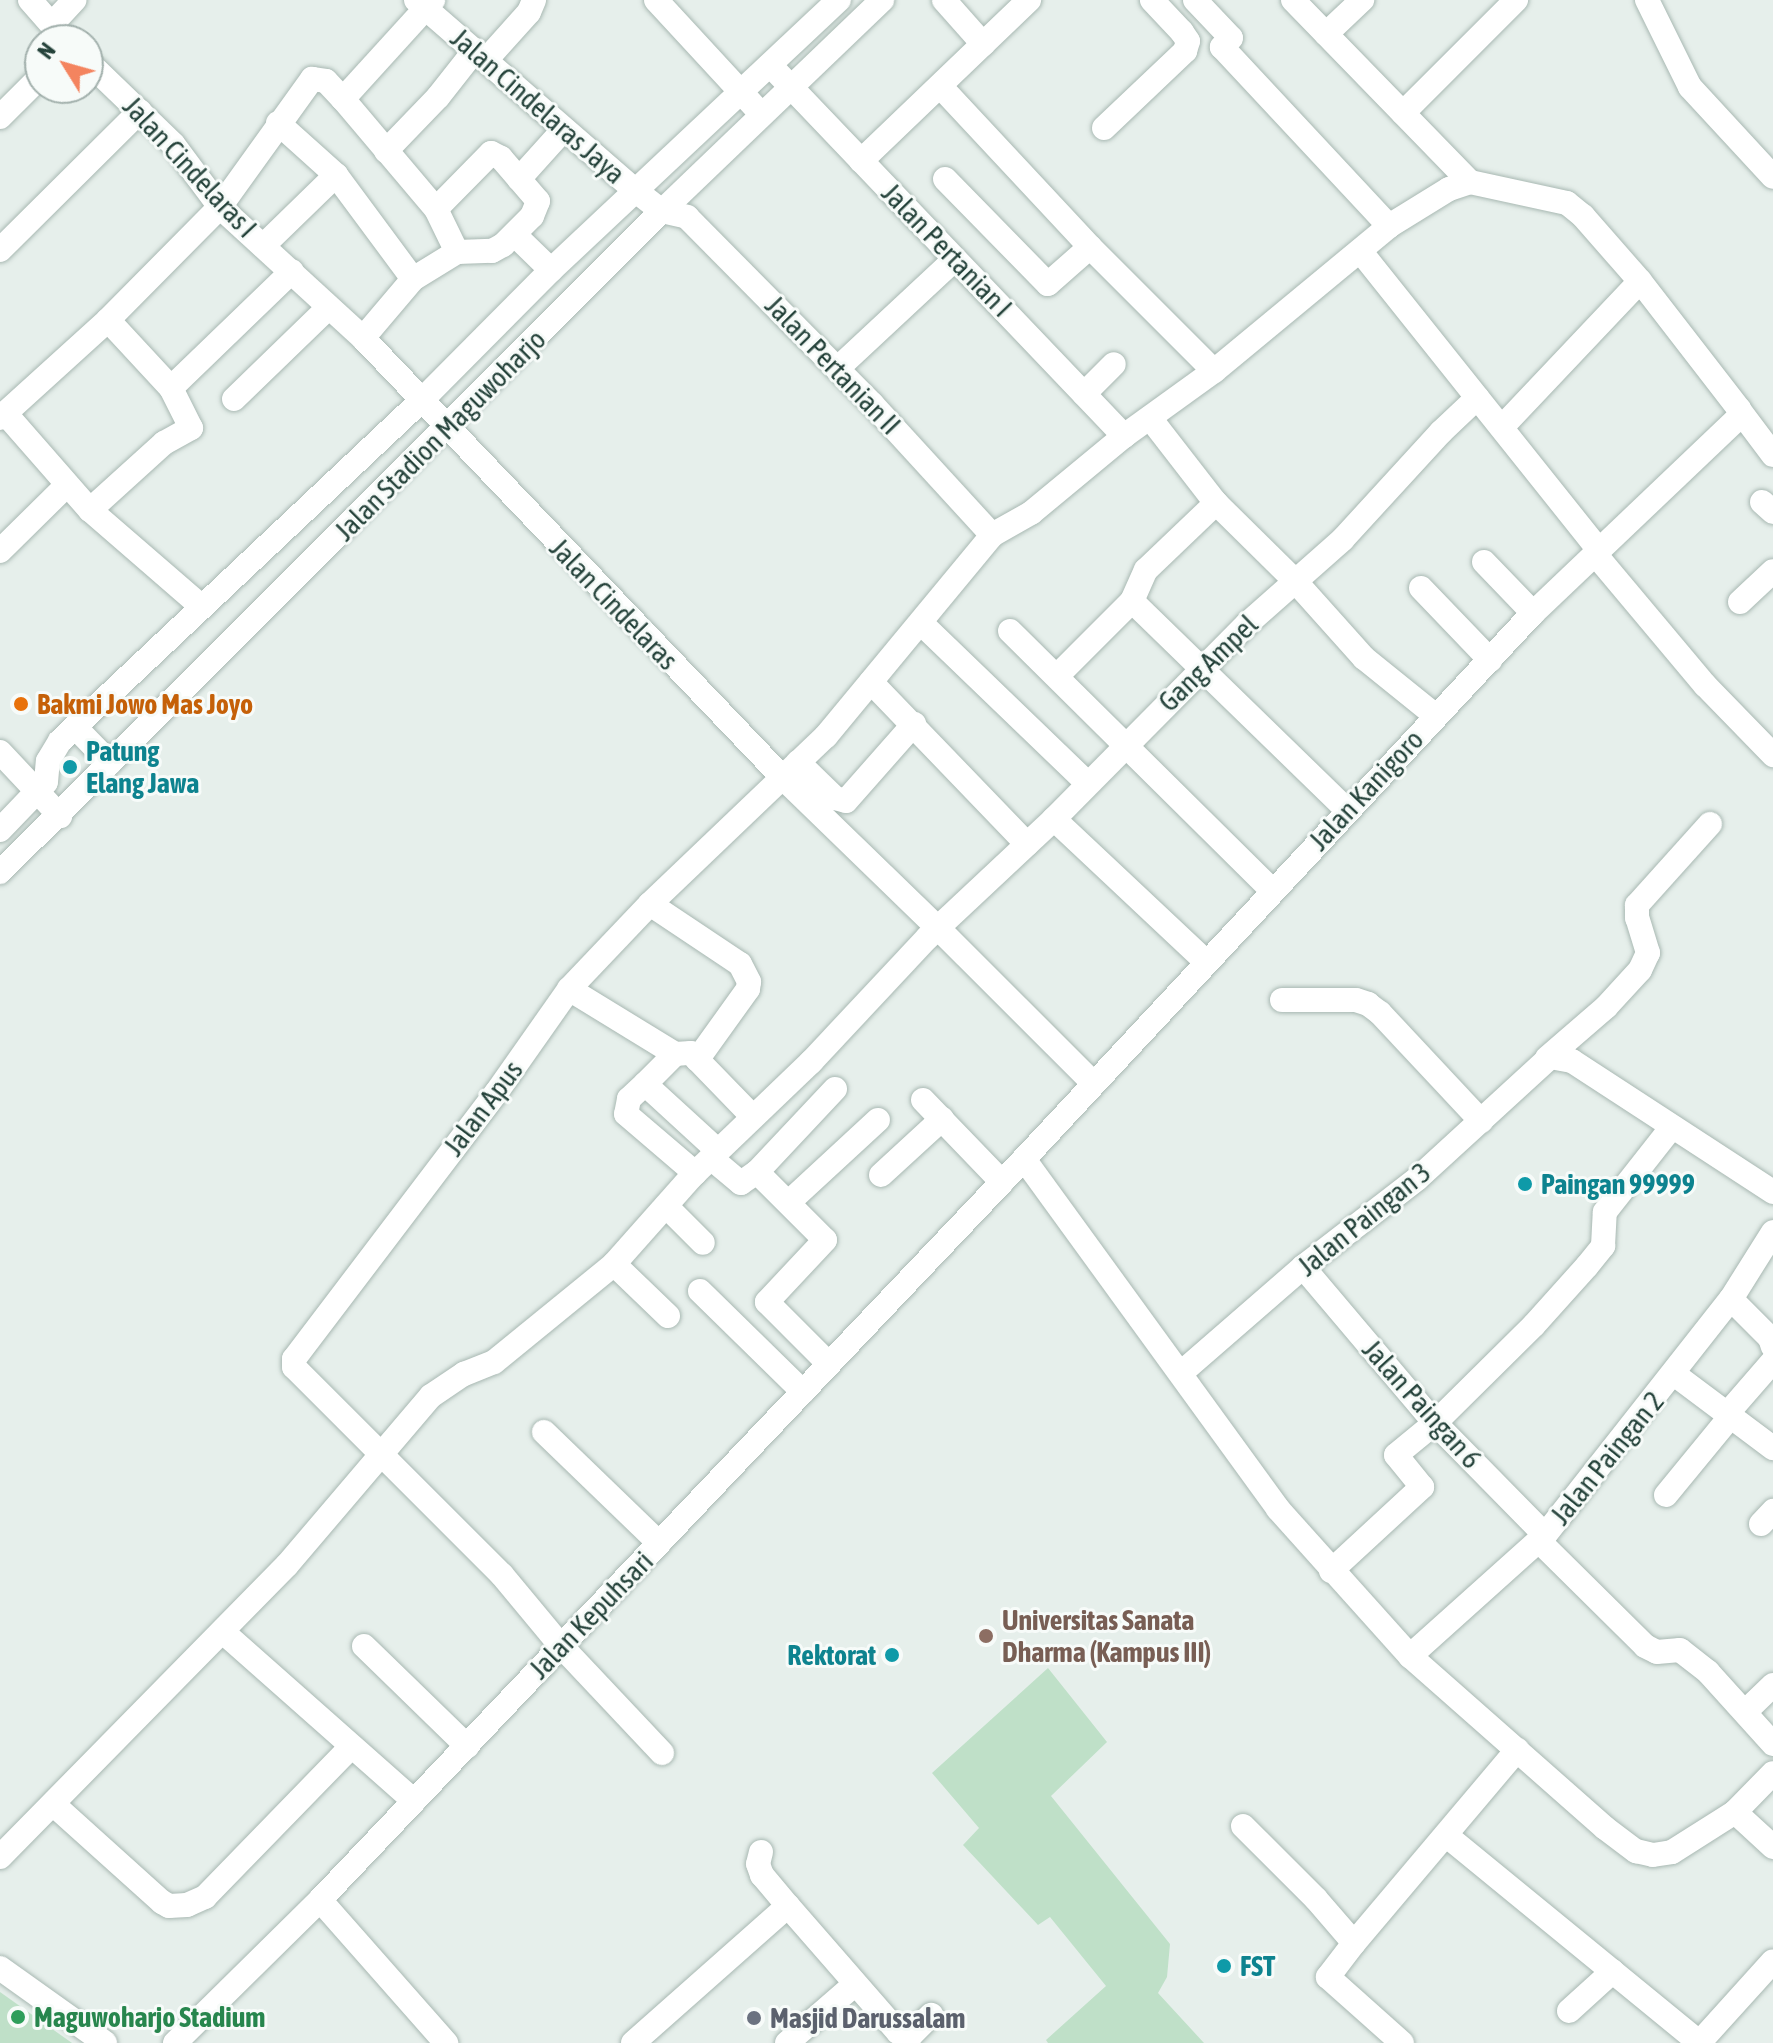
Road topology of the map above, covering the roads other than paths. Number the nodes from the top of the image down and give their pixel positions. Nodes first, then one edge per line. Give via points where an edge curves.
1 (30, 0) edge
2 (74, 0) edge
3 (534, 0) edge
4 (882, 0) edge
5 (944, 0) edge
6 (1029, 0) edge
7 (1152, 0) edge
8 (1195, 0) edge
9 (1293, 0) edge
10 (1362, 0) edge
11 (1516, 0) edge
12 (1647, 0) edge
13 (425, 3) edge
14 (666, 3) edge
15 (829, 3) edge
16 (52, 24) edge
17 (63, 24) edge
18 (1326, 34) junction
19 (983, 44) junction
20 (480, 55) junction
21 (770, 65) junction
22 (104, 77) edge
23 (940, 86) junction
24 (791, 87) junction
25 (741, 92) junction
26 (24, 93) edge
27 (343, 99) junction
28 (140, 111) junction
29 (1403, 113) junction
30 (762, 115) junction
31 (0, 117) edge
32 (278, 123) junction
33 (1104, 128) dead end
34 (564, 129) junction
35 (386, 151) junction
36 (861, 161) junction
37 (336, 175) junction
38 (1773, 177) edge
39 (519, 179) junction
40 (945, 179) dead end
41 (1470, 182) junction
42 (636, 191) junction
43 (220, 207) junction
44 (436, 209) junction
45 (662, 211) junction
46 (1389, 226) junction
47 (515, 235) junction
48 (263, 246) junction
49 (1090, 247) junction
50 (0, 250) edge
51 (457, 252) junction
52 (1361, 252) junction
53 (955, 259) junction
54 (551, 270) junction
55 (292, 271) junction
56 (413, 279) junction
57 (1640, 281) junction
58 (328, 308) junction
59 (108, 320) junction
60 (363, 338) junction
61 (1114, 364) dead end
62 (837, 369) junction
63 (1214, 371) junction
64 (171, 388) junction
65 (1084, 394) junction
66 (1477, 398) junction
67 (234, 399) dead end
68 (422, 400) junction
69 (1740, 410) junction
70 (2, 416) edge
71 (1150, 418) junction
72 (1503, 426) junction
73 (448, 428) junction
74 (1124, 436) junction
75 (1773, 455) edge
76 (67, 485) junction
77 (1216, 503) junction
78 (90, 510) junction
79 (992, 535) junction
80 (0, 551) edge
81 (1597, 552) junction
82 (1484, 562) dead end
83 (1773, 571) edge
84 (1296, 582) junction
85 (1421, 588) dead end
86 (1132, 601) junction
87 (1740, 602) dead end
88 (202, 607) junction
89 (1533, 613) junction
90 (922, 624) junction
91 (1010, 631) dead end
92 (1490, 660) junction
93 (1202, 668) junction
94 (1057, 676) junction
95 (871, 682) junction
96 (1436, 716) junction
97 (914, 724) junction
98 (75, 727) junction
99 (1124, 745) junction
100 (0, 752) edge
101 (1773, 755) edge
102 (110, 763) junction
103 (790, 770) junction
104 (1087, 783) junction
105 (38, 793) junction
106 (1346, 809) junction
107 (60, 816) junction
108 (1054, 819) junction
109 (1710, 824) dead end
110 (0, 830) edge
111 (1027, 844) junction
112 (0, 872) edge
113 (1272, 890) junction
114 (650, 904) junction
115 (938, 928) junction
116 (1205, 961) junction
117 (569, 989) junction
118 (1282, 1000) dead end
119 (686, 1057) junction
120 (1544, 1059) junction
121 (1093, 1083) junction
122 (645, 1084) junction
123 (835, 1089) dead end
124 (923, 1100) dead end
125 (753, 1117) junction
126 (942, 1119) junction
127 (878, 1120) dead end
128 (1481, 1121) junction
129 (1672, 1127) junction
130 (1024, 1159) junction
131 (708, 1161) junction
132 (757, 1172) junction
133 (881, 1175) dead end
134 (1002, 1182) junction
135 (1773, 1192) edge
136 (789, 1202) junction
137 (666, 1206) junction
138 (1773, 1232) edge
139 (703, 1243) dead end
140 (614, 1264) junction
141 (1303, 1267) junction
142 (700, 1291) dead end
143 (1731, 1299) junction
144 (668, 1316) dead end
145 (1773, 1347) edge
146 (1773, 1361) edge
147 (829, 1364) junction
148 (1181, 1373) junction
149 (1674, 1374) junction
150 (803, 1392) junction
151 (1729, 1415) junction
152 (1435, 1423) junction
153 (544, 1432) dead end
154 (1773, 1448) edge
155 (382, 1455) junction
156 (1666, 1495) dead end
157 (1542, 1538) junction
158 (659, 1543) junction
159 (1331, 1571) junction
160 (223, 1632) junction
161 (364, 1646) dead end
162 (561, 1646) junction
163 (1410, 1656) junction
164 (1773, 1685) edge
165 (1745, 1712) junction
166 (1773, 1744) edge
167 (467, 1746) junction
168 (351, 1747) junction
169 (1517, 1750) junction
170 (662, 1753) dead end
171 (1773, 1773) edge
172 (414, 1801) junction
173 (53, 1804) junction
174 (1735, 1812) junction
175 (1243, 1826) dead end
176 (1447, 1836) junction
177 (1773, 1847) edge
178 (761, 1852) dead end
179 (0, 1857) edge
180 (320, 1900) junction
181 (788, 1906) junction
182 (1354, 1943) junction
183 (1773, 1961) edge
184 (0, 1968) edge
185 (1613, 1971) junction
186 (855, 1984) junction
187 (1569, 2011) dead end
188 (931, 2015) dead end
189 (105, 2043) edge
190 (175, 2043) edge
191 (446, 2043) edge
192 (633, 2043) edge
193 (787, 2043) edge
194 (1402, 2043) edge
195 (1699, 2043) edge

1 - 16 street
2 - 17 street
3 - 20 street via 529,12
4 - 24 street, Jalan Stadion Maguwoharjo
5 - 19 street
6 - 19 street
7 - 33 street via 1188,41 1185,51
8 - 46 street via 1231,38 1222,47
9 - 18 street
10 - 18 street
11 - 29 street
12 - 38 street via 1690,87
13 - 20 street, Jalan Cindelaras Jaya
13 - 27 street
14 - 25 street
15 - 21 street, Jalan Stadion Maguwoharjo
18 - 29 street
19 - 23 street
20 - 34 street, Jalan Cindelaras Jaya
20 - 35 street
21 - 24 street, Jalan Pertanian I
21 - 25 street, Jalan Stadion Maguwoharjo
22 - 28 street, Jalan Cindelaras I
23 - 36 street
23 - 49 street
24 - 30 street, Jalan Stadion Maguwoharjo
24 - 36 street, Jalan Pertanian I
25 - 30 street
25 - 42 street, Jalan Stadion Maguwoharjo
26 - 31 street
27 - 32 street via 326,81 312,79
27 - 35 street
28 - 43 street, Jalan Cindelaras I via 173,144
28 - 50 street
29 - 41 street
30 - 45 street, Jalan Stadion Maguwoharjo
32 - 37 street
32 - 43 street
34 - 39 street
34 - 42 street, Jalan Cindelaras Jaya
35 - 44 street
36 - 53 street, Jalan Pertanian I
37 - 48 street
37 - 56 street
39 - 44 street via 498,156 488,154
39 - 47 street via 538,201
40 - 49 street via 1048,284
41 - 46 street
41 - 57 street via 1567,203
42 - 45 street, Jalan Cindelaras Jaya
42 - 54 street, Jalan Stadion Maguwoharjo
43 - 48 street, Jalan Cindelaras I
43 - 59 street
44 - 51 street
45 - 62 street, Jalan Pertanian II via 687,217
45 - 73 street, Jalan Stadion Maguwoharjo
46 - 52 street
47 - 51 street via 492,251
47 - 54 street
48 - 55 street, Jalan Cindelaras I
49 - 63 street
51 - 56 street
52 - 63 street
52 - 66 street
53 - 62 street
53 - 65 street, Jalan Pertanian I
54 - 68 street, Jalan Stadion Maguwoharjo
55 - 58 street, Jalan Cindelaras I
55 - 64 street
56 - 60 street
57 - 69 street
57 - 72 street
58 - 60 street, Jalan Cindelaras I
58 - 67 street
59 - 64 street
59 - 70 street
60 - 68 street, Jalan Cindelaras I
61 - 65 street
62 - 79 street, Jalan Pertanian II
63 - 71 street
64 - 78 street via 191,428 164,443
65 - 74 street, Jalan Pertanian I
66 - 72 street
66 - 84 street, Gang Ampel
68 - 73 street, Jalan Cindelaras
68 - 88 street, Jalan Stadion Maguwoharjo
69 - 75 street
69 - 81 street, Jalan Kanigoro
70 - 76 street
71 - 74 street
71 - 77 street
72 - 81 street
73 - 102 street, Jalan Stadion Maguwoharjo
73 - 103 street, Jalan Cindelaras
74 - 79 street via 1031,513
76 - 78 street
76 - 80 street
77 - 84 street
77 - 86 street via 1146,570
78 - 88 street
79 - 90 street, Jalan Apus
81 - 89 street, Jalan Kanigoro
81 - 101 street via 1705,685
82 - 89 street
83 - 87 street
84 - 93 street, Gang Ampel
84 - 96 street via 1364,658
85 - 92 street
86 - 93 street
86 - 94 street
88 - 98 street, Jalan Stadion Maguwoharjo
89 - 92 street, Jalan Kanigoro
90 - 95 street, Jalan Apus
90 - 104 street
91 - 94 street
92 - 96 street, Jalan Kanigoro
93 - 99 street, Gang Ampel
93 - 106 street
94 - 99 street
95 - 97 street
95 - 103 street, Jalan Apus
96 - 106 street, Jalan Kanigoro
97 - 103 street via 846,801
97 - 111 street
98 - 102 street
98 - 105 street, Jalan Stadion Maguwoharjo via 52,752 46,782
99 - 104 street, Gang Ampel
99 - 113 street
100 - 105 street
102 - 107 street, Jalan Stadion Maguwoharjo
103 - 114 street, Jalan Apus
103 - 115 street
104 - 108 street, Gang Ampel
105 - 107 street
105 - 110 street, Jalan Stadion Maguwoharjo
106 - 113 street, Jalan Kanigoro
107 - 112 street, Jalan Stadion Maguwoharjo
108 - 111 street, Gang Ampel
108 - 116 street
109 - 120 street, Jalan Paingan 3 via 1637,905 1648,953 1640,970 1606,1007
111 - 115 street, Gang Ampel
113 - 116 street, Jalan Kanigoro
114 - 117 street, Jalan Apus
114 - 119 street via 740,964 749,982
115 - 121 street
115 - 125 street, Gang Ampel
116 - 121 street, Jalan Kanigoro
117 - 119 street
117 - 155 street, Jalan Apus via 294,1359 294,1367
118 - 128 street via 1368,1004
119 - 122 street
119 - 125 street
120 - 128 street, Jalan Paingan 3
120 - 129 street via 1572,1061
121 - 130 street, Jalan Kanigoro
122 - 131 street
122 - 131 street via 629,1099 626,1114
123 - 132 street
124 - 126 street
125 - 131 street, Gang Ampel
126 - 133 street
126 - 134 street
127 - 136 street
128 - 141 street, Jalan Paingan 3 via 1359,1228
129 - 135 street
129 - 152 street via 1605,1212 1603,1246 1587,1266
130 - 134 street, Jalan Kanigoro
130 - 148 street
131 - 132 street via 741,1183
131 - 137 street, Gang Ampel
132 - 136 street
134 - 147 street, Jalan Kepuhsari
136 - 147 street via 825,1240 767,1302
137 - 139 street
137 - 140 street, Gang Ampel
138 - 143 street, Jalan Paingan 2
140 - 144 street
140 - 155 street, Gang Ampel via 494,1362 431,1396
141 - 148 street, Jalan Paingan 3
141 - 152 street, Jalan Paingan 6
142 - 150 street
143 - 145 street
143 - 149 street, Jalan Paingan 2
146 - 151 street
147 - 150 street, Jalan Kepuhsari
148 - 159 street via 1278,1509
149 - 151 street
149 - 157 street, Jalan Paingan 2
150 - 158 street, Jalan Kepuhsari
151 - 154 street
151 - 156 street
152 - 157 street, Jalan Paingan 6
152 - 159 street via 1395,1456 1423,1487
153 - 158 street
155 - 160 street, Gang Ampel
155 - 162 street via 502,1575
157 - 163 street, Jalan Paingan 2
157 - 165 street, Jalan Paingan 6 via 1645,1646 1686,1653
158 - 162 street, Jalan Kepuhsari
159 - 163 street
160 - 168 street
160 - 173 street, Gang Ampel
161 - 167 street
162 - 167 street, Jalan Kepuhsari
162 - 170 street
163 - 169 street
164 - 165 street
165 - 166 street, Jalan Paingan 6
167 - 172 street, Jalan Kepuhsari
168 - 172 street
168 - 173 street via 205,1897 187,1905 162,1902
169 - 174 street via 1636,1851 1672,1852
169 - 176 street
171 - 174 street
172 - 180 street, Jalan Kepuhsari
173 - 179 street, Gang Ampel
174 - 177 street
175 - 182 street
176 - 182 street
176 - 185 street
178 - 181 street via 762,1875
180 - 190 street, Jalan Kepuhsari
180 - 191 street
181 - 186 street
181 - 192 street
182 - 194 street via 1327,1975
183 - 195 street
184 - 189 street
185 - 187 street
185 - 195 street
186 - 188 street via 902,2034 910,2036
186 - 193 street

